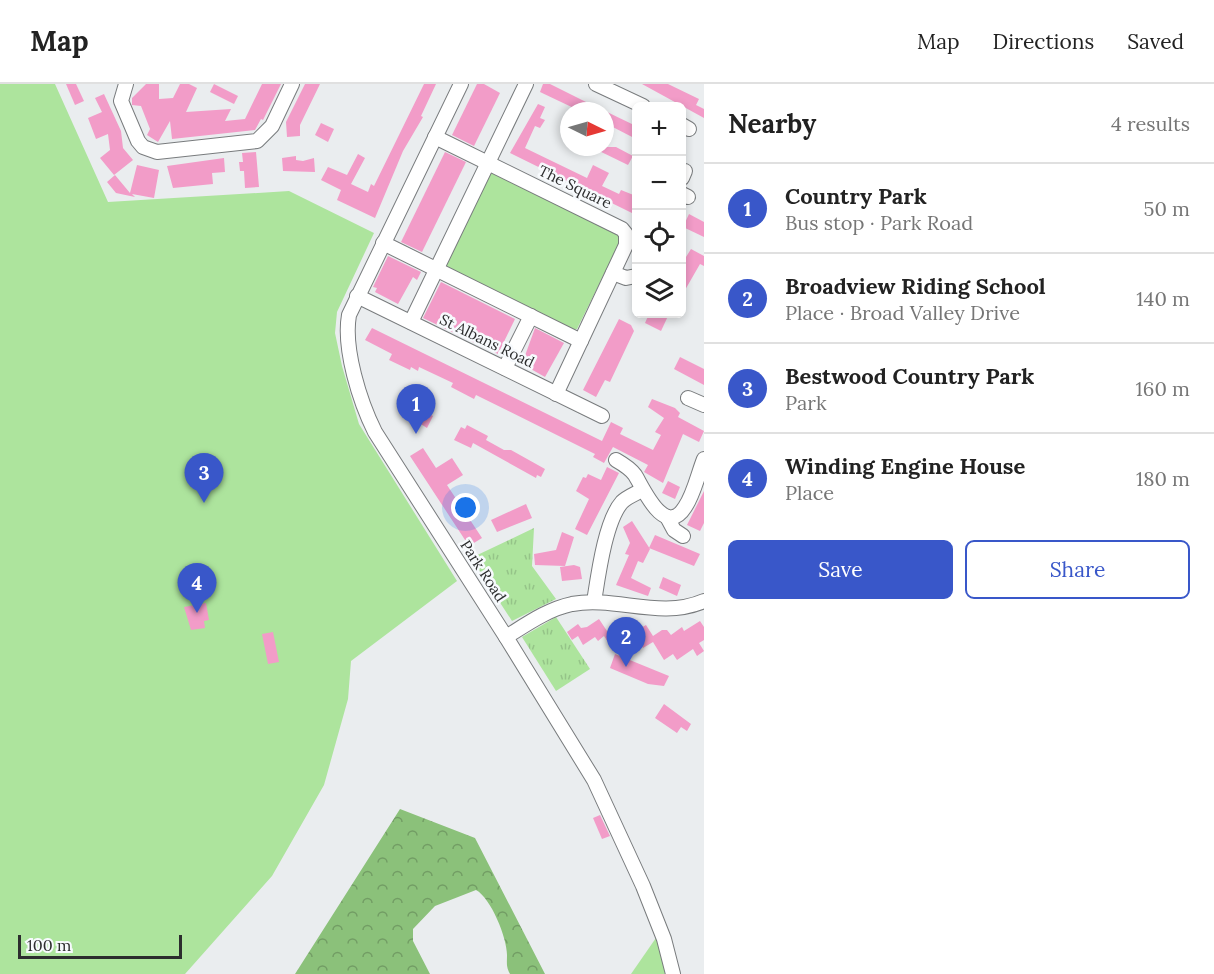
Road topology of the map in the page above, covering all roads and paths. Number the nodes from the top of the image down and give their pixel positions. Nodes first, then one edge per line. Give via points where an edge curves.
1 (126, 84) edge
2 (292, 84) edge
3 (461, 84) edge
4 (526, 84) edge
5 (597, 84) edge
6 (635, 102) edge
7 (435, 137) junction
8 (488, 163) junction
9 (383, 243) junction
10 (436, 269) junction
11 (613, 273) junction
12 (632, 277) edge
13 (357, 296) junction
14 (531, 316) junction
15 (411, 322) junction
16 (581, 341) junction
17 (505, 368) junction
18 (556, 394) junction
19 (688, 398) dead end
20 (704, 405) edge
21 (602, 416) dead end
22 (704, 459) edge
23 (616, 460) dead end
24 (642, 490) junction
25 (667, 517) junction
26 (683, 536) dead end
27 (704, 601) edge
28 (594, 602) junction
29 (506, 637) junction
30 (673, 974) edge

1 - 2 street via 121,101 138,141 157,152 257,141 272,126
3 - 7 street, Park Road
4 - 8 street
5 - 6 street
7 - 8 street, The Square
7 - 9 street, Park Road
8 - 10 street
8 - 11 street, The Square via 622,229 626,245
9 - 10 street
9 - 13 street, Park Road
10 - 14 street
10 - 15 street
11 - 12 street
11 - 16 street, The Square
13 - 15 street, St Albans Road
13 - 29 street, Park Road via 347,327 349,350 368,417
14 - 16 street
14 - 17 street
15 - 17 street, St Albans Road
16 - 18 street, The Square
17 - 18 street, St Albans Road
18 - 21 street, St Albans Road
19 - 20 street
22 - 25 street via 685,507 677,516
23 - 24 street via 629,468
24 - 25 street
24 - 28 street via 622,502 593,561
25 - 26 street via 674,530
27 - 28 street via 662,610
28 - 29 street via 559,607
29 - 30 street, Park Road via 594,780 643,886

